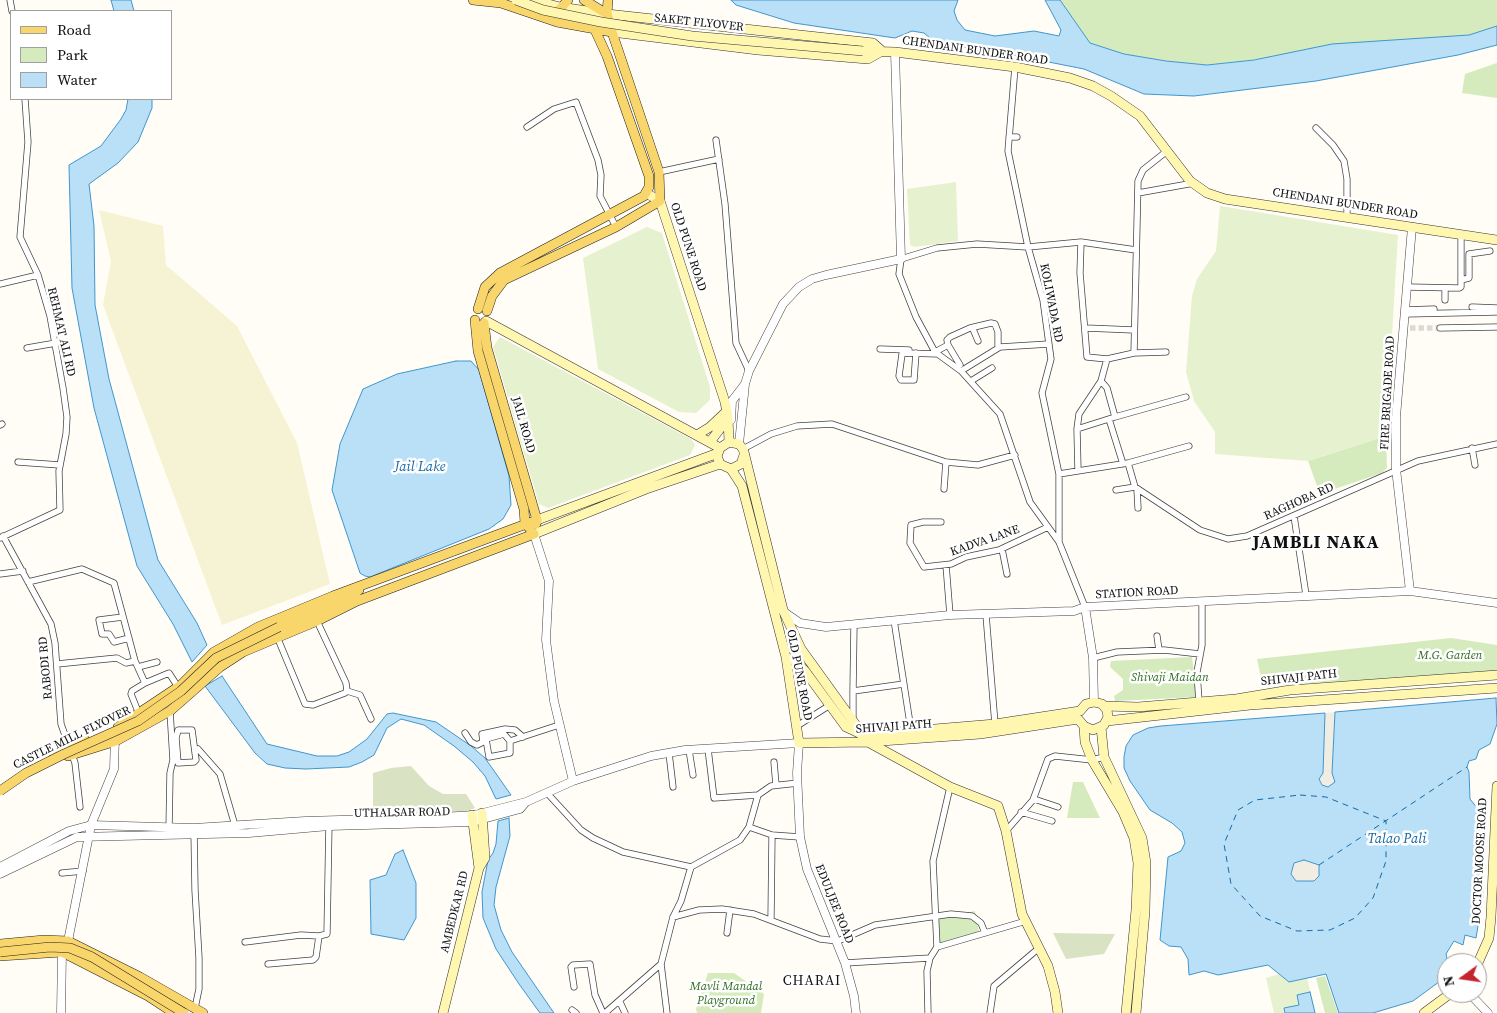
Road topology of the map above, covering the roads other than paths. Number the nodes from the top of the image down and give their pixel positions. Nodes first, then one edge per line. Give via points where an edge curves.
1 (516, 0) edge
2 (532, 0) edge
3 (568, 0) edge
4 (584, 0) edge
5 (608, 0) edge
6 (475, 1) edge
7 (498, 1) edge
8 (560, 7) junction
9 (607, 14) junction
10 (551, 20) junction
11 (595, 30) junction
12 (612, 32) junction
13 (882, 51) junction
14 (894, 52) junction
15 (1015, 67) junction
16 (26, 100) edge
17 (526, 127) dead end
18 (1316, 128) dead end
19 (1009, 137) junction
20 (1017, 137) dead end
21 (716, 140) dead end
22 (1167, 150) junction
23 (719, 159) junction
24 (659, 172) junction
25 (1194, 183) junction
26 (646, 193) junction
27 (1138, 193) junction
28 (660, 201) junction
29 (610, 214) junction
30 (1347, 217) junction
31 (616, 226) junction
32 (1412, 227) junction
33 (1461, 234) junction
34 (1497, 240) edge
35 (1081, 242) junction
36 (1028, 246) junction
37 (1136, 250) junction
38 (1490, 251) dead end
39 (901, 259) junction
40 (38, 275) junction
41 (1461, 280) junction
42 (0, 284) edge
43 (1407, 287) junction
44 (1445, 288) junction
45 (1445, 300) dead end
46 (1472, 307) dead end
47 (1497, 308) edge
48 (1434, 309) dead end
49 (482, 310) junction
50 (1405, 312) junction
51 (1497, 312) edge
52 (482, 321) junction
53 (1497, 327) edge
54 (1086, 328) junction
55 (1440, 328) tunnel mouth
56 (973, 329) junction
57 (1134, 330) junction
58 (978, 341) dead end
59 (56, 343) junction
60 (1048, 344) junction
61 (948, 345) junction
62 (998, 346) dead end
63 (27, 348) dead end
64 (880, 349) dead end
65 (936, 352) junction
66 (1134, 352) junction
67 (1166, 352) dead end
68 (916, 353) junction
69 (1107, 359) junction
70 (960, 368) junction
71 (992, 368) dead end
72 (749, 371) junction
73 (1101, 380) junction
74 (971, 381) junction
75 (745, 384) junction
76 (1186, 397) dead end
77 (728, 408) junction
78 (1112, 418) junction
79 (1077, 429) junction
80 (697, 435) junction
81 (710, 442) junction
82 (1497, 444) edge
83 (737, 446) junction
84 (1189, 446) dead end
85 (1472, 448) junction
86 (719, 450) junction
87 (1015, 455) junction
88 (18, 462) dead end
89 (946, 462) junction
90 (720, 464) junction
91 (1126, 464) junction
92 (60, 465) junction
93 (1475, 465) dead end
94 (731, 469) junction
95 (1396, 469) junction
96 (1078, 471) junction
97 (1059, 474) junction
98 (1136, 488) junction
99 (944, 489) dead end
100 (1116, 490) dead end
101 (1138, 508) dead end
102 (1294, 516) junction
103 (537, 520) junction
104 (941, 522) dead end
105 (525, 523) junction
106 (1048, 527) junction
107 (534, 534) junction
108 (2, 537) edge
109 (1059, 542) junction
110 (1002, 549) junction
111 (946, 565) junction
112 (23, 571) junction
113 (0, 574) edge
114 (1007, 574) dead end
115 (381, 578) junction
116 (28, 582) junction
117 (1410, 591) junction
118 (1306, 595) junction
119 (1202, 602) junction
120 (1497, 602) edge
121 (1085, 607) junction
122 (783, 610) junction
123 (950, 615) junction
124 (986, 615) junction
125 (123, 617) junction
126 (894, 620) junction
127 (317, 621) junction
128 (854, 624) junction
129 (1157, 636) dead end
130 (129, 638) junction
131 (278, 639) junction
132 (1158, 650) junction
133 (1200, 654) junction
134 (786, 657) junction
135 (1093, 658) junction
136 (135, 661) junction
137 (157, 662) dead end
138 (57, 664) junction
139 (138, 668) junction
140 (1497, 676) edge
141 (145, 683) junction
142 (904, 684) junction
143 (178, 687) junction
144 (1497, 688) edge
145 (347, 691) junction
146 (853, 691) junction
147 (1094, 702) junction
148 (1199, 702) junction
149 (830, 705) junction
150 (1104, 706) junction
151 (170, 711) junction
152 (139, 714) junction
153 (371, 719) dead end
154 (1081, 719) junction
155 (853, 722) junction
156 (995, 724) junction
157 (1104, 724) junction
158 (559, 725) junction
159 (797, 726) junction
160 (113, 730) junction
161 (911, 730) junction
162 (465, 733) dead end
163 (522, 737) junction
164 (174, 738) junction
165 (865, 739) junction
166 (116, 741) junction
167 (510, 741) junction
168 (800, 743) junction
169 (198, 749) dead end
170 (708, 749) junction
171 (71, 750) junction
172 (689, 750) junction
173 (669, 753) junction
174 (1104, 757) junction
175 (175, 760) junction
176 (1092, 760) junction
177 (774, 762) dead end
178 (693, 775) dead end
179 (573, 781) junction
180 (798, 784) junction
181 (776, 785) junction
182 (673, 786) dead end
183 (1497, 786) edge
184 (950, 787) junction
185 (0, 790) edge
186 (548, 794) junction
187 (0, 795) edge
188 (758, 795) junction
189 (1034, 799) junction
190 (80, 807) dead end
191 (1058, 807) dead end
192 (1021, 812) junction
193 (477, 817) junction
194 (1052, 820) dead end
195 (329, 824) junction
196 (91, 825) junction
197 (749, 827) junction
198 (236, 830) junction
199 (169, 831) junction
200 (1006, 831) junction
201 (194, 832) junction
202 (772, 835) junction
203 (65, 837) junction
204 (90, 837) junction
205 (800, 837) junction
206 (0, 867) edge
207 (691, 867) junction
208 (83, 871) junction
209 (62, 873) dead end
210 (0, 874) edge
211 (730, 910) junction
212 (673, 916) junction
213 (936, 916) junction
214 (770, 919) junction
215 (1026, 922) junction
216 (727, 933) dead end
217 (985, 933) junction
218 (319, 936) junction
219 (68, 941) junction
220 (838, 941) junction
221 (245, 942) dead end
222 (0, 944) edge
223 (937, 947) junction
224 (1038, 948) junction
225 (0, 952) edge
226 (62, 952) junction
227 (1482, 953) edge
228 (0, 956) edge
229 (930, 958) junction
230 (845, 963) junction
231 (268, 964) dead end
232 (661, 964) junction
233 (574, 987) dead end
234 (620, 1002) junction
235 (1438, 1003) edge
236 (1478, 1003) edge
237 (199, 1010) edge
238 (61, 1013) edge
239 (174, 1013) edge
240 (184, 1013) edge
241 (443, 1013) edge
242 (604, 1013) edge
243 (625, 1013) edge
244 (667, 1013) edge
245 (856, 1013) edge
246 (928, 1013) edge
247 (990, 1013) edge
248 (1058, 1013) edge
249 (1126, 1013) edge
250 (1136, 1013) edge
251 (1424, 1013) edge
252 (1488, 1013) edge

1 - 13 main road, SAKET FLYOVER, bridge via 543,10 601,22 692,36
2 - 8 main road
3 - 8 main road
4 - 9 main road
5 - 9 main road, OLD PUNE ROAD
6 - 7 main road
7 - 10 main road
8 - 9 main road
8 - 10 main road
9 - 12 main road, OLD PUNE ROAD
9 - 13 main road via 873,43
10 - 11 main road
11 - 12 main road
11 - 26 main road via 649,176
12 - 13 main road, CHENDANI BUNDER ROAD via 758,50 868,59
12 - 24 main road, OLD PUNE ROAD
13 - 14 main road, CHENDANI BUNDER ROAD
14 - 15 main road, CHENDANI BUNDER ROAD
14 - 39 street
15 - 19 street, KOLIWADA RD
15 - 22 main road, CHENDANI BUNDER ROAD via 1070,78 1105,92 1140,116
16 - 40 street, REHMAT ALI RD via 28,142 20,237
17 - 29 street via 554,109 576,102 598,160 600,196
18 - 30 street via 1344,162
19 - 20 street
19 - 36 street, KOLIWADA RD via 1008,151
21 - 23 street
22 - 25 main road, CHENDANI BUNDER ROAD
22 - 27 street via 1143,170 1138,181
23 - 24 street
23 - 72 street via 736,343
24 - 28 main road, OLD PUNE ROAD
25 - 27 street
25 - 30 main road, CHENDANI BUNDER ROAD via 1207,193 1226,199
26 - 28 main road
26 - 29 main road
27 - 37 street
28 - 31 main road
28 - 77 main road, OLD PUNE ROAD
29 - 31 street
29 - 49 main road via 500,273 485,287
30 - 32 main road, CHENDANI BUNDER ROAD
31 - 49 main road via 504,280
32 - 33 main road, CHENDANI BUNDER ROAD
32 - 43 street, FIRE BRIGADE ROAD
33 - 34 main road, CHENDANI BUNDER ROAD
33 - 41 street
35 - 36 street
35 - 37 street
35 - 54 street via 1080,273
36 - 39 street via 969,245 927,250
36 - 60 street, KOLIWADA RD via 1043,300
37 - 57 street
38 - 41 street via 1470,254 1468,278
39 - 65 street via 899,274 903,289
39 - 72 street via 826,274 799,287 783,304
40 - 42 street
40 - 59 street, REHMAT ALI RD
41 - 44 street via 1459,288
43 - 44 street
43 - 50 street, FIRE BRIGADE ROAD
44 - 45 street
46 - 47 street
48 - 50 street
49 - 52 main road via 489,316
49 - 52 main road via 474,313
50 - 51 street
50 - 95 street, FIRE BRIGADE ROAD via 1407,328 1396,417
52 - 80 main road
52 - 103 main road, JAIL ROAD
52 - 105 main road via 478,351 524,509
53 - 55 street
54 - 57 street
54 - 69 street via 1087,358
56 - 58 street
56 - 61 street via 950,337
56 - 62 street via 995,324
57 - 66 street
59 - 63 street
59 - 92 street, REHMAT ALI RD via 67,417
60 - 70 street via 1000,348
60 - 97 street, KOLIWADA RD via 1051,359 1042,393
61 - 65 street
61 - 70 street
64 - 65 street
65 - 68 street
65 - 70 street
66 - 67 street
66 - 69 street
68 - 68 street via 902,354 901,380 914,380
69 - 73 street
70 - 74 street
71 - 74 street
72 - 75 street
73 - 78 street via 1106,388
73 - 79 street via 1079,414
74 - 87 street via 1000,414
75 - 77 street
75 - 83 street
76 - 78 street
77 - 80 main road via 710,427
77 - 81 main road
77 - 83 main road, OLD PUNE ROAD
77 - 83 street
78 - 79 street
78 - 91 street
79 - 96 street
80 - 81 main road
81 - 86 main road
82 - 85 street, RAGHOBA RD
83 - 86 main road
83 - 89 street via 798,426 832,424
83 - 94 main road via 740,464
83 - 122 main road, OLD PUNE ROAD
84 - 91 street
85 - 93 street
85 - 95 street, RAGHOBA RD
86 - 90 main road
86 - 103 main road
87 - 89 street via 978,465
87 - 106 street via 1030,502
88 - 92 street
89 - 99 street
90 - 94 main road
90 - 107 main road via 646,489
91 - 96 street
91 - 98 street
92 - 108 street, REHMAT ALI RD via 60,510
94 - 134 main road, OLD PUNE ROAD via 742,486
95 - 102 street, RAGHOBA RD
95 - 117 street, FIRE BRIGADE ROAD
96 - 97 street
97 - 109 street, KOLIWADA RD
98 - 100 street
98 - 101 street
98 - 102 street, RAGHOBA RD via 1200,530 1228,539 1247,536
102 - 118 street
103 - 105 main road
103 - 107 main road, JAIL ROAD
104 - 111 street via 911,525 910,543 924,567
105 - 107 main road
105 - 115 main road
106 - 109 street
106 - 110 street, KADVA LANE
107 - 127 main road via 357,601
107 - 158 street via 549,581 546,640
108 - 112 street, RABODI RD
109 - 121 street
110 - 111 street, KADVA LANE
110 - 114 street
111 - 123 street, KADVA LANE
112 - 113 street
112 - 116 street, RABODI RD
115 - 143 main road via 231,640
115 - 185 main road, CASTLE MILL FLYOVER, bridge via 346,599 216,658 181,691 138,721 64,754
116 - 125 street via 82,569 95,573 114,583
116 - 138 street, RABODI RD via 51,624
117 - 118 street, STATION ROAD
117 - 120 street, STATION ROAD
118 - 119 street, STATION ROAD
119 - 121 street, STATION ROAD
119 - 133 street
121 - 124 street, STATION ROAD via 1074,611
121 - 135 street
122 - 128 street, STATION ROAD via 800,623 826,627
122 - 155 main road, OLD PUNE ROAD via 800,649
123 - 124 street, STATION ROAD
123 - 126 street, STATION ROAD
124 - 156 street
125 - 130 street
125 - 130 street via 99,620 102,634 109,634 114,642
126 - 128 street, STATION ROAD
126 - 142 street
127 - 131 main road
127 - 145 street
128 - 146 street
129 - 132 street
130 - 136 street
131 - 145 street via 305,704 313,705
131 - 151 main road via 243,652 220,667
132 - 133 street
132 - 135 street via 1116,652
133 - 148 street via 1197,672
134 - 149 main road via 795,661
134 - 159 main road, OLD PUNE ROAD
135 - 147 street
136 - 138 street via 126,663 117,658
136 - 139 street
137 - 139 street
138 - 171 street, RABODI RD via 61,724
139 - 141 street
140 - 148 main road, SHIVAJI PATH via 1290,690
141 - 143 street via 168,673
141 - 152 street via 132,690 131,694
142 - 146 street
142 - 161 street
143 - 152 main road
144 - 157 main road, SHIVAJI PATH via 1250,705
145 - 153 street via 360,695
146 - 155 street
147 - 150 main road
147 - 154 main road via 1086,704
148 - 150 main road, SHIVAJI PATH
149 - 159 street
149 - 165 main road via 846,727
150 - 157 main road via 1108,714
151 - 164 street
151 - 166 main road
152 - 160 main road
154 - 156 main road
154 - 157 main road via 1093,730
154 - 165 main road, SHIVAJI PATH via 980,734
154 - 176 main road
155 - 165 main road, OLD PUNE ROAD
156 - 161 main road
157 - 174 main road
158 - 163 street
158 - 179 street
159 - 168 main road, OLD PUNE ROAD
160 - 166 street
160 - 171 main road
161 - 165 main road
162 - 163 street via 470,742 478,745 483,742 480,733 505,728 515,730
163 - 167 street
164 - 175 street
164 - 175 street via 178,730 192,730 196,760 180,764
165 - 168 main road, SHIVAJI PATH
165 - 184 main road
166 - 171 main road
166 - 196 street via 114,769
167 - 167 street via 510,754 489,757 486,739 504,734
168 - 170 street
168 - 180 street, EDULJEE ROAD
169 - 198 street via 220,774
170 - 172 street
170 - 188 street via 714,798
171 - 185 main road via 29,768
171 - 187 main road
171 - 190 street, RABODI RD via 76,763
172 - 173 street
172 - 178 street
173 - 179 street
173 - 182 street
174 - 176 street
174 - 250 main road via 1142,838 1146,863
175 - 199 street via 170,773
176 - 189 street via 1055,756 1048,759
176 - 249 main road via 1123,812 1134,838 1138,863
177 - 181 street
179 - 186 street
180 - 181 street
180 - 205 street, EDULJEE ROAD
181 - 188 street
183 - 227 main road, DOCTOR MOOSE ROAD via 1490,924
184 - 200 main road via 998,806
184 - 213 street via 933,861
186 - 193 street, UTHALSAR ROAD
186 - 207 street via 593,838 623,852
188 - 197 street
189 - 191 street
189 - 192 street
192 - 194 street
192 - 200 street
193 - 195 street, UTHALSAR ROAD
193 - 241 main road, AMBEDKAR RD via 484,858
195 - 198 street, UTHALSAR ROAD
195 - 218 street via 327,934
196 - 199 street
196 - 203 street
196 - 204 street
197 - 202 street
197 - 207 street via 740,840
198 - 201 street, UTHALSAR ROAD
199 - 201 street, UTHALSAR ROAD
199 - 204 street, UTHALSAR ROAD
200 - 215 main road
201 - 237 street
202 - 205 street
202 - 214 street
203 - 204 street, UTHALSAR ROAD
203 - 206 street
203 - 210 street, UTHALSAR ROAD
204 - 208 street
205 - 220 street, EDULJEE ROAD via 807,869
207 - 212 street
208 - 209 street
208 - 219 street
211 - 212 street via 710,908
211 - 214 street
211 - 216 street
212 - 232 street
213 - 217 street via 972,916 981,923
213 - 220 street via 875,926
213 - 223 street
214 - 220 street via 820,939
215 - 217 street
215 - 224 main road
217 - 223 street
218 - 221 street
218 - 231 street via 313,960
219 - 222 main road
219 - 226 street
219 - 237 main road
220 - 230 street, EDULJEE ROAD
223 - 229 street
224 - 247 street via 994,986
224 - 248 main road via 1048,966
225 - 240 main road, bridge via 70,948 92,957
226 - 228 main road
226 - 238 street
226 - 239 main road
229 - 230 street
229 - 246 street via 927,971
230 - 245 street, EDULJEE ROAD
232 - 234 street
232 - 244 street
233 - 242 street via 571,967 580,963 590,964 595,995
234 - 242 street
234 - 243 street
235 - 251 main road
236 - 252 street

